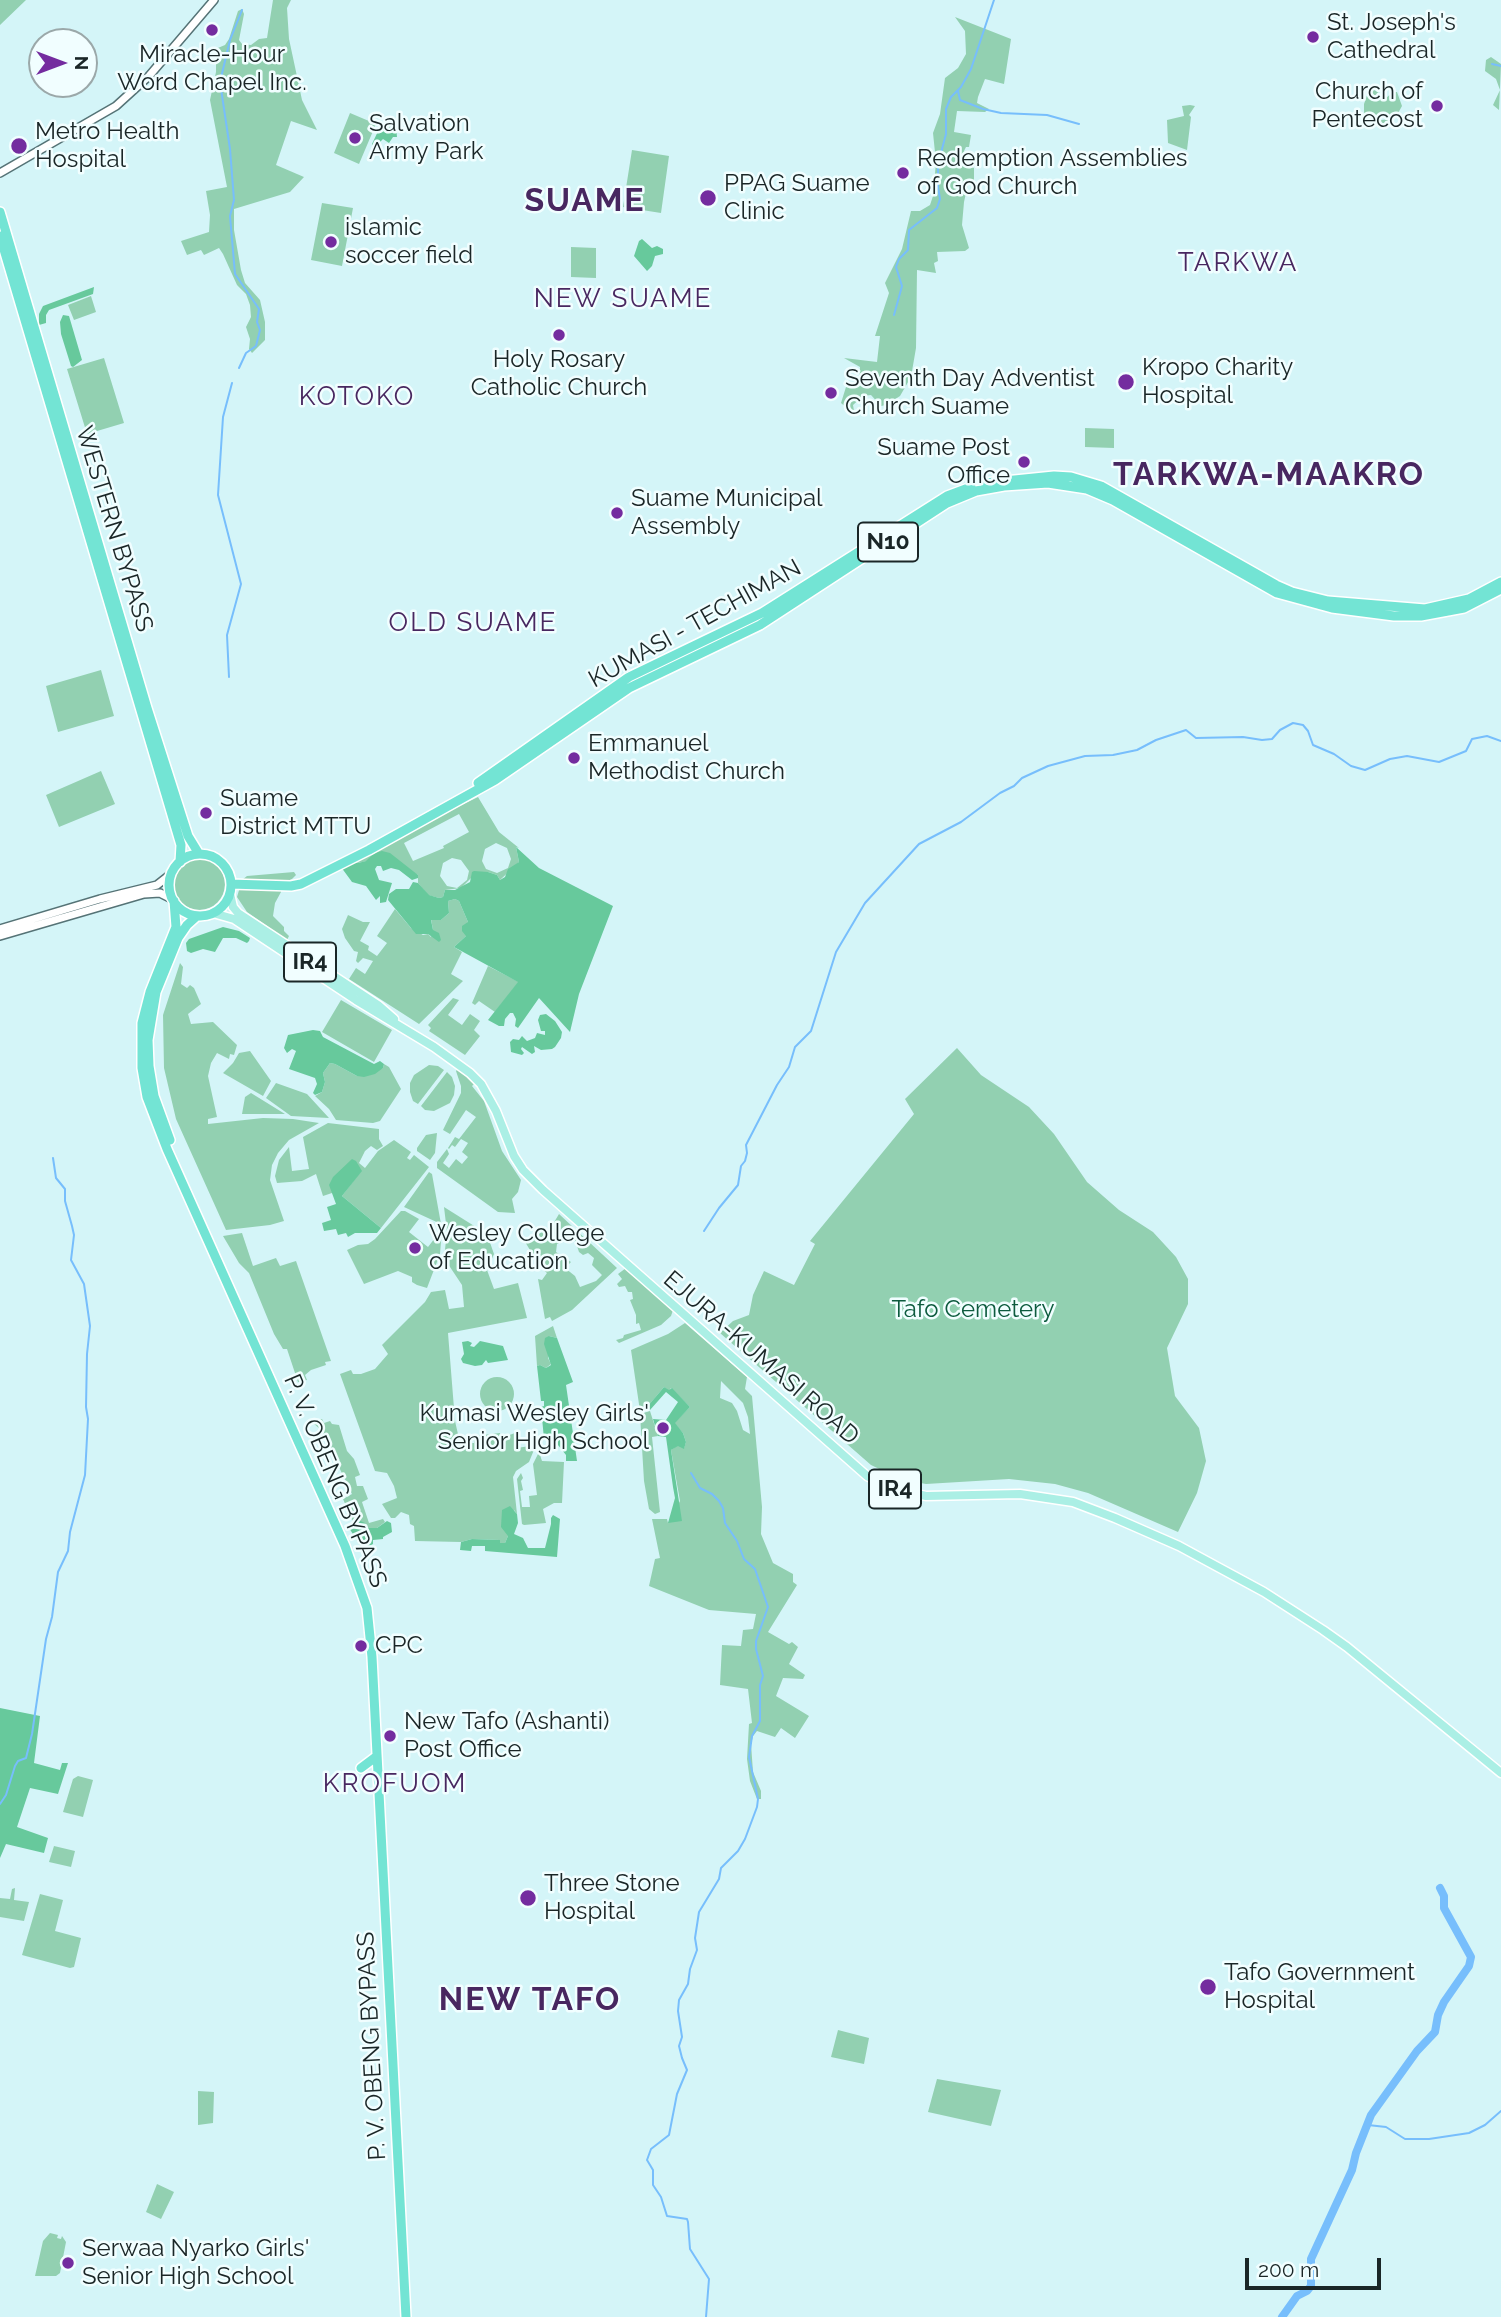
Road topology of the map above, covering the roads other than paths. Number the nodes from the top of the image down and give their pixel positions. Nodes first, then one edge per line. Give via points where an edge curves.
1 (214, 0) edge
2 (0, 173) edge
3 (0, 212) edge
4 (0, 236) edge
5 (1501, 582) edge
6 (1501, 589) edge
7 (143, 709) junction
8 (199, 854) junction
9 (180, 862) junction
10 (172, 874) junction
11 (316, 875) junction
12 (230, 889) junction
13 (173, 900) junction
14 (213, 913) junction
15 (197, 916) junction
16 (0, 929) edge
17 (0, 936) edge
18 (398, 1024) junction
19 (227, 1272) junction
20 (377, 1756) junction
21 (361, 1768) dead end
22 (1501, 1773) edge
23 (408, 2317) edge

1 - 2 main road via 149,76 116,106
3 - 7 highway, WESTERN BYPASS
4 - 7 highway, WESTERN BYPASS
5 - 11 highway, KUMASI - TECHIMAN / N10 via 1456,604 1424,609 1328,601 1276,585 1093,483 1054,476 976,485 947,496 762,613 629,677 461,795 331,862
6 - 11 highway, N10 via 1464,608 1421,616 1332,608 1276,593 1087,489 1048,483 976,491 947,503 760,625 629,688 495,780
7 - 8 highway, WESTERN BYPASS via 188,836
7 - 9 highway, WESTERN BYPASS via 181,845
8 - 9 highway
8 - 12 highway via 220,862 228,872
9 - 10 highway
10 - 13 highway
10 - 16 main road via 157,885
11 - 12 highway, N10 via 291,886
12 - 14 highway via 226,902
12 - 18 main road, IR4 via 238,913 386,1011
13 - 15 highway
13 - 17 main road via 160,893 144,894
13 - 19 highway, P. V. OBENG BYPASS via 176,928 142,1023 143,1081 153,1116
14 - 15 highway
14 - 18 main road, IR4 via 234,919
15 - 19 highway, P. V. OBENG BYPASS via 178,938 156,992 149,1066 166,1130
18 - 22 main road, EJURA-KUMASI ROAD / IR4 via 481,1084 514,1156 543,1190 867,1476 926,1496 1020,1494 1073,1502 1179,1546 1264,1592 1331,1636
19 - 20 highway, P. V. OBENG BYPASS via 365,1601
19 - 23 highway, P. V. OBENG BYPASS via 342,1526 373,1613
20 - 21 highway
20 - 23 highway, P. V. OBENG BYPASS

